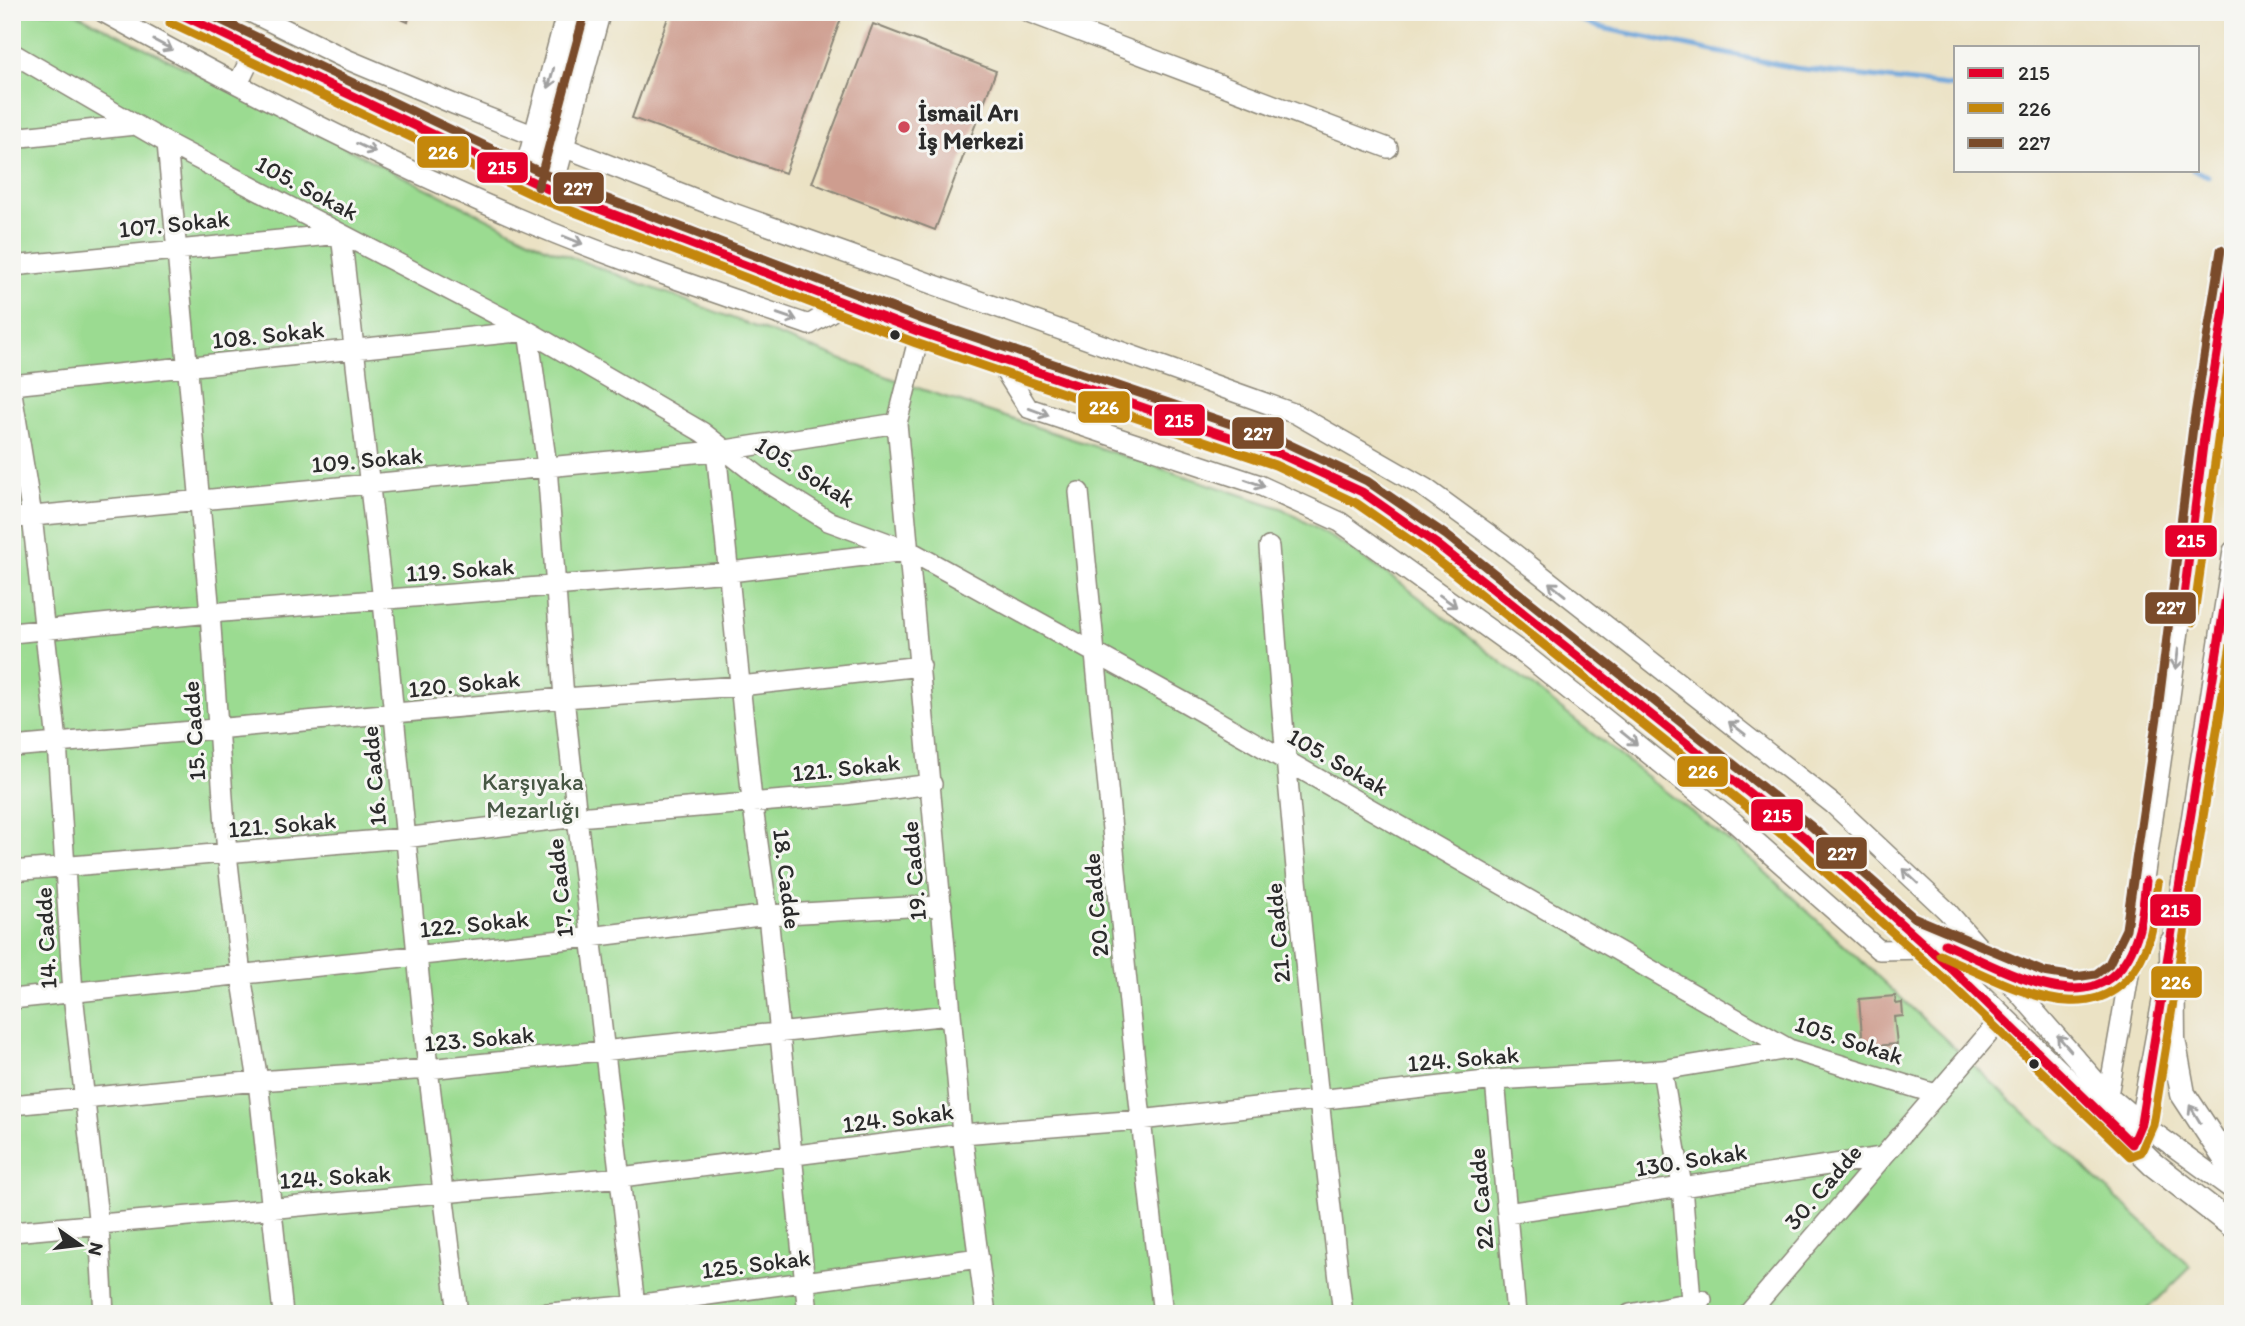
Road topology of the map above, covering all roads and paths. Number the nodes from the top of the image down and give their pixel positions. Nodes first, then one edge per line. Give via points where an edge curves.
1 (103, 12) edge
2 (175, 12) edge
3 (250, 12) edge
4 (569, 12) edge
5 (598, 12) edge
6 (1028, 12) edge
7 (254, 51) junction
8 (12, 53) edge
9 (238, 84) junction
10 (135, 125) junction
11 (536, 136) junction
12 (12, 138) edge
13 (167, 143) junction
14 (561, 147) junction
15 (1388, 148) dead end
16 (525, 179) junction
17 (550, 190) junction
18 (341, 234) junction
19 (174, 248) junction
20 (2233, 252) edge
21 (12, 266) edge
22 (844, 304) junction
23 (528, 331) junction
24 (920, 332) junction
25 (355, 351) junction
26 (998, 360) junction
27 (186, 368) junction
28 (12, 385) edge
29 (12, 393) edge
30 (897, 423) junction
31 (721, 450) junction
32 (547, 466) junction
33 (369, 486) junction
34 (1079, 492) dead end
35 (199, 499) junction
36 (22, 517) edge
37 (1269, 547) dead end
38 (910, 551) junction
39 (2233, 551) edge
40 (730, 572) junction
41 (558, 588) junction
42 (383, 601) junction
43 (2228, 609) edge
44 (210, 613) junction
45 (44, 629) junction
46 (12, 633) edge
47 (1096, 655) junction
48 (921, 666) junction
49 (740, 686) junction
50 (2212, 688) junction
51 (2233, 694) edge
52 (564, 698) junction
53 (393, 716) junction
54 (219, 727) junction
55 (57, 742) junction
56 (12, 747) edge
57 (1285, 761) junction
58 (932, 783) junction
59 (752, 800) junction
60 (576, 817) junction
61 (404, 838) junction
62 (227, 854) junction
63 (66, 866) junction
64 (12, 871) edge
65 (942, 905) junction
66 (768, 915) junction
67 (1906, 928) junction
68 (2138, 933) junction
69 (590, 937) junction
70 (2172, 943) junction
71 (1929, 949) junction
72 (416, 955) junction
73 (1993, 964) junction
74 (241, 975) junction
75 (73, 994) junction
76 (12, 999) edge
77 (950, 1015) junction
78 (2002, 1018) junction
79 (780, 1034) junction
80 (1789, 1049) junction
81 (604, 1052) junction
82 (428, 1069) junction
83 (1662, 1070) junction
84 (1495, 1080) junction
85 (258, 1081) junction
86 (1936, 1094) junction
87 (1318, 1098) junction
88 (85, 1099) junction
89 (2102, 1102) junction
90 (12, 1105) edge
91 (1140, 1120) junction
92 (2137, 1134) junction
93 (962, 1135) junction
94 (790, 1155) junction
95 (1882, 1157) junction
96 (2233, 1170) edge
97 (621, 1177) junction
98 (1682, 1186) junction
99 (2233, 1190) edge
100 (442, 1194) junction
101 (273, 1206) junction
102 (1507, 1213) junction
103 (2233, 1226) edge
104 (99, 1227) junction
105 (12, 1232) edge
106 (979, 1258) junction
107 (804, 1282) junction
108 (1696, 1306) edge
109 (635, 1309) edge
110 (1749, 1313) edge
111 (104, 1314) edge
112 (283, 1314) edge
113 (458, 1314) edge
114 (540, 1314) edge
115 (808, 1314) edge
116 (986, 1314) edge
117 (1163, 1314) edge
118 (1343, 1314) edge
119 (1516, 1314) edge
120 (1630, 1314) edge

1 -> 9 street
2 - 7 main road
3 - 11 street via 346,59
4 -> 11 main road
5 - 14 main road
6 - 15 street
7 - 9 street
7 - 16 main road
8 - 10 street, 105. Sokak
9 -> 22 street via 516,217 665,276 809,325
10 - 12 street
10 - 13 street, 105. Sokak
11 - 14 street
11 - 16 main road
13 - 18 street, 105. Sokak
13 - 19 street, 15. Cadde
14 - 17 main road
73 -> 14 street via 1947,911 1833,804 1699,697 1425,488 1296,414
16 - 17 main road
17 - 22 main road
18 - 19 street, 107. Sokak
18 - 23 street, 105. Sokak
18 - 25 street, 16. Cadde
19 - 21 street, 107. Sokak
19 - 27 street, 15. Cadde
20 -> 68 street via 2204,429
22 - 24 main road
23 - 25 street, 108. Sokak
23 - 31 street, 105. Sokak via 702,432
23 - 32 street, 17. Cadde
24 - 26 main road
24 - 30 street, 19. Cadde
25 - 27 street, 108. Sokak
25 - 33 street, 16. Cadde
26 - 67 main road via 1280,454 1362,492 1438,545 1803,836
26 -> 71 street via 1028,408 1257,484 1340,522 1528,657 1735,823 1879,950
27 - 28 street, 108. Sokak
27 - 35 street, 15. Cadde
29 - 36 street, 14. Cadde
30 - 31 street, 105. Sokak
30 - 38 street, 19. Cadde
31 - 32 street, 109. Sokak
31 - 38 street, 105. Sokak via 828,521
31 - 40 street, 18. Cadde
32 - 33 street, 109. Sokak
32 - 41 street, 17. Cadde
33 - 35 street, 109. Sokak
33 - 42 street, 16. Cadde
34 - 47 street, 20. Cadde
35 - 36 street, 109. Sokak
35 - 44 street, 15. Cadde
36 - 45 street, 14. Cadde
37 - 57 street, 21. Cadde
38 - 40 street, 119. Sokak
38 - 47 street, 105. Sokak
38 - 48 street, 19. Cadde
39 - 43 street
40 - 41 street, 119. Sokak
40 - 49 street, 18. Cadde
41 - 42 street, 119. Sokak
41 - 52 street, 17. Cadde
42 - 44 street, 119. Sokak
42 - 53 street, 16. Cadde
43 - 50 street
44 - 45 street, 119. Sokak
44 - 54 street, 15. Cadde
45 - 46 street, 119. Sokak
45 - 55 street, 14. Cadde
47 - 57 street, 105. Sokak
47 - 91 street, 20. Cadde
48 - 49 street, 120. Sokak
48 - 58 street, 19. Cadde
49 - 52 street, 120. Sokak
49 - 59 street, 18. Cadde
50 - 51 street
50 - 70 street
52 - 53 street, 120. Sokak
52 - 60 street, 17. Cadde
53 - 54 street, 120. Sokak
53 - 61 street, 16. Cadde
54 - 55 street, 120. Sokak
54 - 62 street, 15. Cadde
55 - 56 street, 120. Sokak
55 - 63 street, 14. Cadde
57 - 80 street, 105. Sokak
57 - 87 street, 21. Cadde
58 - 59 street, 121. Sokak via 845,795
58 - 65 street, 19. Cadde
59 - 60 street, 121. Sokak
59 - 66 street, 18. Cadde
60 - 61 street, 121. Sokak
60 - 69 street, 17. Cadde
61 - 62 street, 121. Sokak
61 - 72 street, 16. Cadde
62 - 63 street, 121. Sokak
62 - 74 street, 15. Cadde
63 - 64 street, 121. Sokak
63 - 75 street, 14. Cadde
65 - 66 street, 122. Sokak
65 - 77 street, 19. Cadde
66 - 69 street, 122. Sokak
66 - 79 street, 18. Cadde
67 - 71 main road
67 - 73 street
68 - 73 street via 2119,972 2101,986 2075,989 2041,984
68 - 89 street
69 - 72 street, 122. Sokak
69 - 81 street, 17. Cadde
70 - 92 street
96 -> 70 main road via 2183,1094 2173,1039
71 - 78 main road
72 - 74 street, 122. Sokak
72 - 82 street, 16. Cadde
89 -> 73 street
74 - 75 street, 122. Sokak
74 - 85 street, 15. Cadde
75 - 76 street, 122. Sokak
75 - 88 street, 14. Cadde
77 - 79 street, 123. Sokak
77 - 93 street, 19. Cadde
78 - 86 street, 30. Cadde
78 - 89 main road
79 - 81 street, 123. Sokak
79 - 94 street, 18. Cadde
80 - 83 street, 124. Sokak
80 - 86 street, 105. Sokak
81 - 82 street, 123. Sokak
81 - 97 street, 17. Cadde
82 - 85 street, 123. Sokak
82 - 100 street, 16. Cadde
83 - 84 street, 124. Sokak
83 - 98 street
84 - 87 street, 124. Sokak
84 - 102 street, 22. Cadde
85 - 88 street, 123. Sokak
85 - 101 street, 15. Cadde
86 - 95 street, 30. Cadde
87 - 91 street, 124. Sokak
87 - 118 street, 21. Cadde
88 - 90 street, 123. Sokak
88 - 104 street, 14. Cadde
89 - 92 main road
91 - 93 street, 124. Sokak
91 - 117 street, 20. Cadde
92 - 99 street
92 - 103 main road via 2190,1195
93 - 94 street, 124. Sokak
93 - 106 street, 19. Cadde
94 - 97 street, 124. Sokak
94 - 107 street, 18. Cadde
95 - 98 street, 130. Sokak
95 - 110 street, 30. Cadde
97 - 100 street, 124. Sokak
97 - 109 street, 17. Cadde
98 - 102 street, 130. Sokak
98 - 108 street
100 - 101 street, 124. Sokak
100 - 113 street, 16. Cadde
101 - 104 street, 124. Sokak
101 - 112 street, 15. Cadde
102 - 119 street, 22. Cadde
104 - 105 street, 124. Sokak
104 - 111 street, 14. Cadde
106 - 107 street, 125. Sokak
106 - 116 street, 19. Cadde
107 - 109 street, 125. Sokak
107 - 115 street, 18. Cadde
108 - 120 street
109 - 114 street, 125. Sokak

